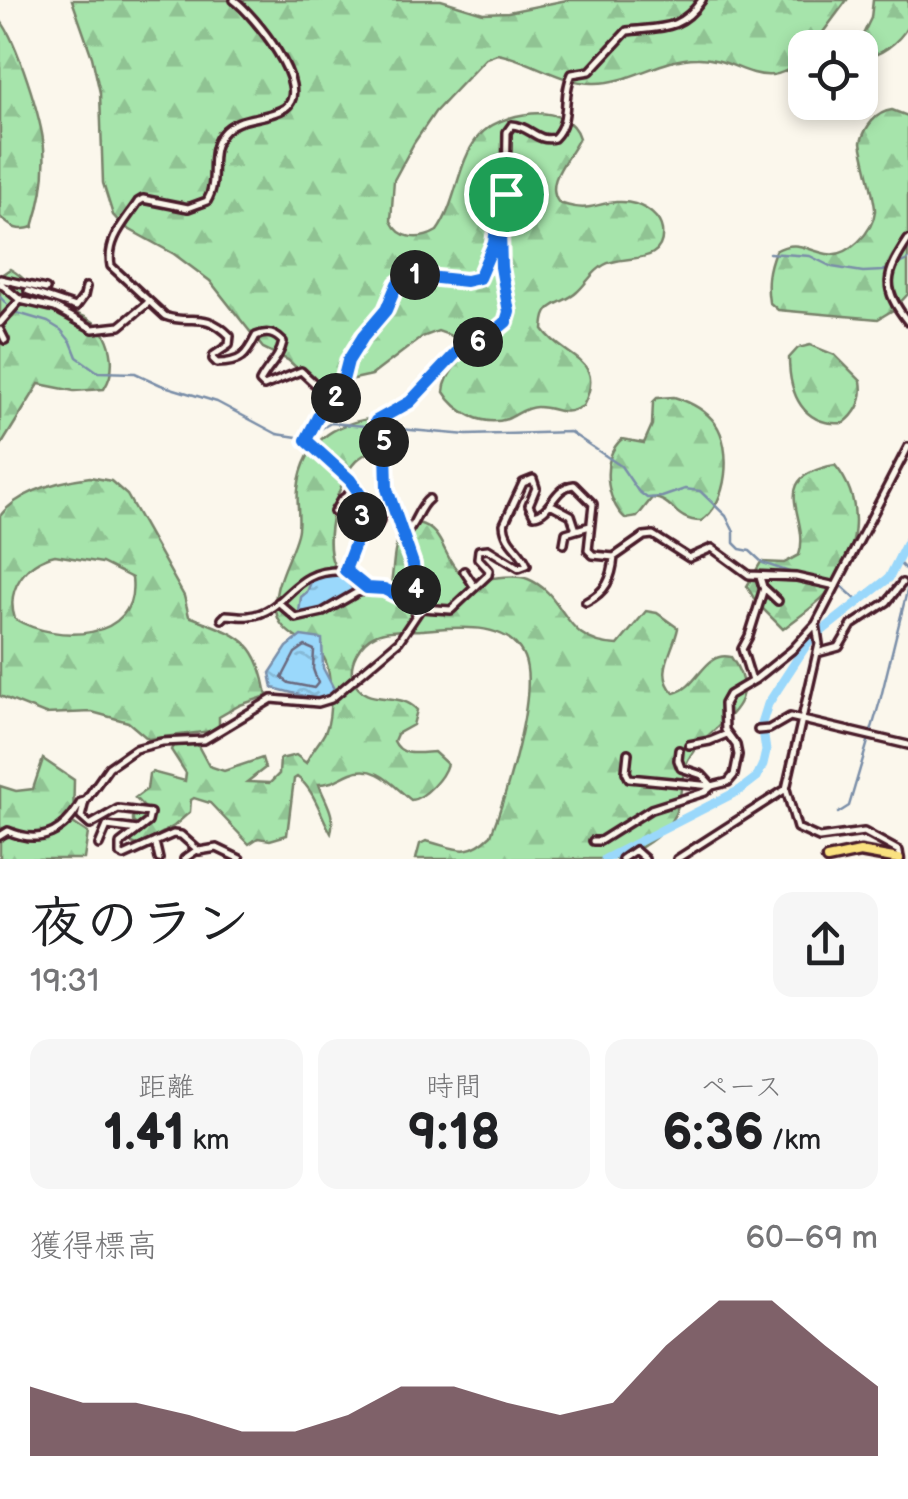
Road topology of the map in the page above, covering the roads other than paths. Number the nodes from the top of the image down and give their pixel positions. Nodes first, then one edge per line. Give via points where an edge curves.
1 (234, 0) edge
2 (702, 0) edge
3 (506, 194) junction
4 (908, 240) edge
5 (0, 281) edge
6 (22, 284) junction
7 (86, 287) dead end
8 (46, 288) dead end
9 (28, 291) junction
10 (19, 302) junction
11 (149, 302) junction
12 (908, 322) edge
13 (0, 327) edge
14 (5, 340) dead end
15 (339, 386) junction
16 (908, 447) edge
17 (357, 488) junction
18 (429, 499) dead end
19 (391, 504) junction
20 (550, 504) junction
21 (334, 512) dead end
22 (379, 523) dead end
23 (590, 526) junction
24 (576, 530) junction
25 (402, 538) junction
26 (564, 544) dead end
27 (614, 557) junction
28 (345, 570) junction
29 (464, 571) dead end
30 (760, 577) junction
31 (902, 583) dead end
32 (837, 584) junction
33 (474, 586) junction
34 (367, 588) junction
35 (764, 588) junction
36 (278, 602) junction
37 (586, 602) dead end
38 (778, 602) dead end
39 (419, 606) junction
40 (222, 619) dead end
41 (816, 624) junction
42 (818, 653) junction
43 (752, 681) junction
44 (802, 719) junction
45 (758, 730) dead end
46 (727, 734) junction
47 (689, 745) dead end
48 (908, 745) edge
49 (679, 750) dead end
50 (628, 753) dead end
51 (712, 786) junction
52 (786, 790) junction
53 (85, 802) junction
54 (138, 830) junction
55 (0, 836) edge
56 (592, 841) dead end
57 (155, 842) junction
58 (99, 845) dead end
59 (198, 850) junction
60 (159, 859) edge
61 (184, 859) edge
62 (240, 859) edge
63 (622, 859) edge
64 (645, 859) edge
65 (677, 859) edge
66 (827, 859) edge
67 (900, 859) edge

1 - 11 street via 280,56 293,99 222,134 207,200 188,208 143,199 117,230 111,266
2 - 3 street via 689,18 670,26 627,31 590,71 572,74 566,122 554,138 512,125
3 - 15 street via 479,278 401,280
3 - 19 street via 500,210 506,322 457,352 410,402 376,421
4 - 12 street via 888,293
5 - 6 street
5 - 10 street
6 - 8 street
6 - 9 street
7 - 9 street via 76,307
9 - 10 street
10 - 11 street via 56,308 92,329 120,326
10 - 13 street
11 - 15 street via 172,320 200,318 226,331 228,345 214,354 217,363 246,356 256,336 277,335 283,342 260,382 264,386 302,372 316,384
13 - 14 street
15 - 17 street via 306,440
16 - 32 street
17 - 21 street
17 - 28 street via 364,500 362,526
18 - 25 street
19 - 22 street
19 - 25 street
20 - 23 street via 562,488 574,485 593,504
20 - 24 street via 571,515
20 - 33 street via 534,515 529,505 536,482 523,483 504,530 527,565 519,568 483,548 478,558 488,575
23 - 24 street
23 - 27 street via 588,550
24 - 26 street via 566,533
25 - 39 street
27 - 30 street via 654,535 690,558 717,550
27 - 37 street via 601,595
28 - 34 street
28 - 36 street via 309,575
29 - 33 street
30 - 32 street
30 - 35 street
31 - 42 street via 850,627 839,647
32 - 41 street
33 - 39 street via 451,610
34 - 36 street via 296,618
34 - 39 street
35 - 38 street
35 - 43 street via 742,649
36 - 40 street via 256,614
39 - 53 street via 399,641 331,700 272,699 204,740 135,749 109,766
41 - 42 street
41 - 43 street
42 - 44 street
43 - 46 street via 724,704
44 - 45 street via 790,716
44 - 48 street
44 - 52 street
46 - 47 street
46 - 51 street via 738,755 734,775
49 - 51 street via 681,768 702,774
50 - 51 street via 629,778
51 - 56 street
52 - 65 street
52 - 67 street via 797,828 819,838 864,832
53 - 54 street via 82,817 90,826 118,808 145,810 150,817
53 - 55 street via 70,822 35,838 8,831
54 - 57 street via 120,844 120,854
54 - 58 street via 107,826
57 - 59 street via 181,834
57 - 60 street
59 - 61 street
59 - 62 street via 217,848
63 - 64 street via 635,850
66 - 67 main road via 860,852

